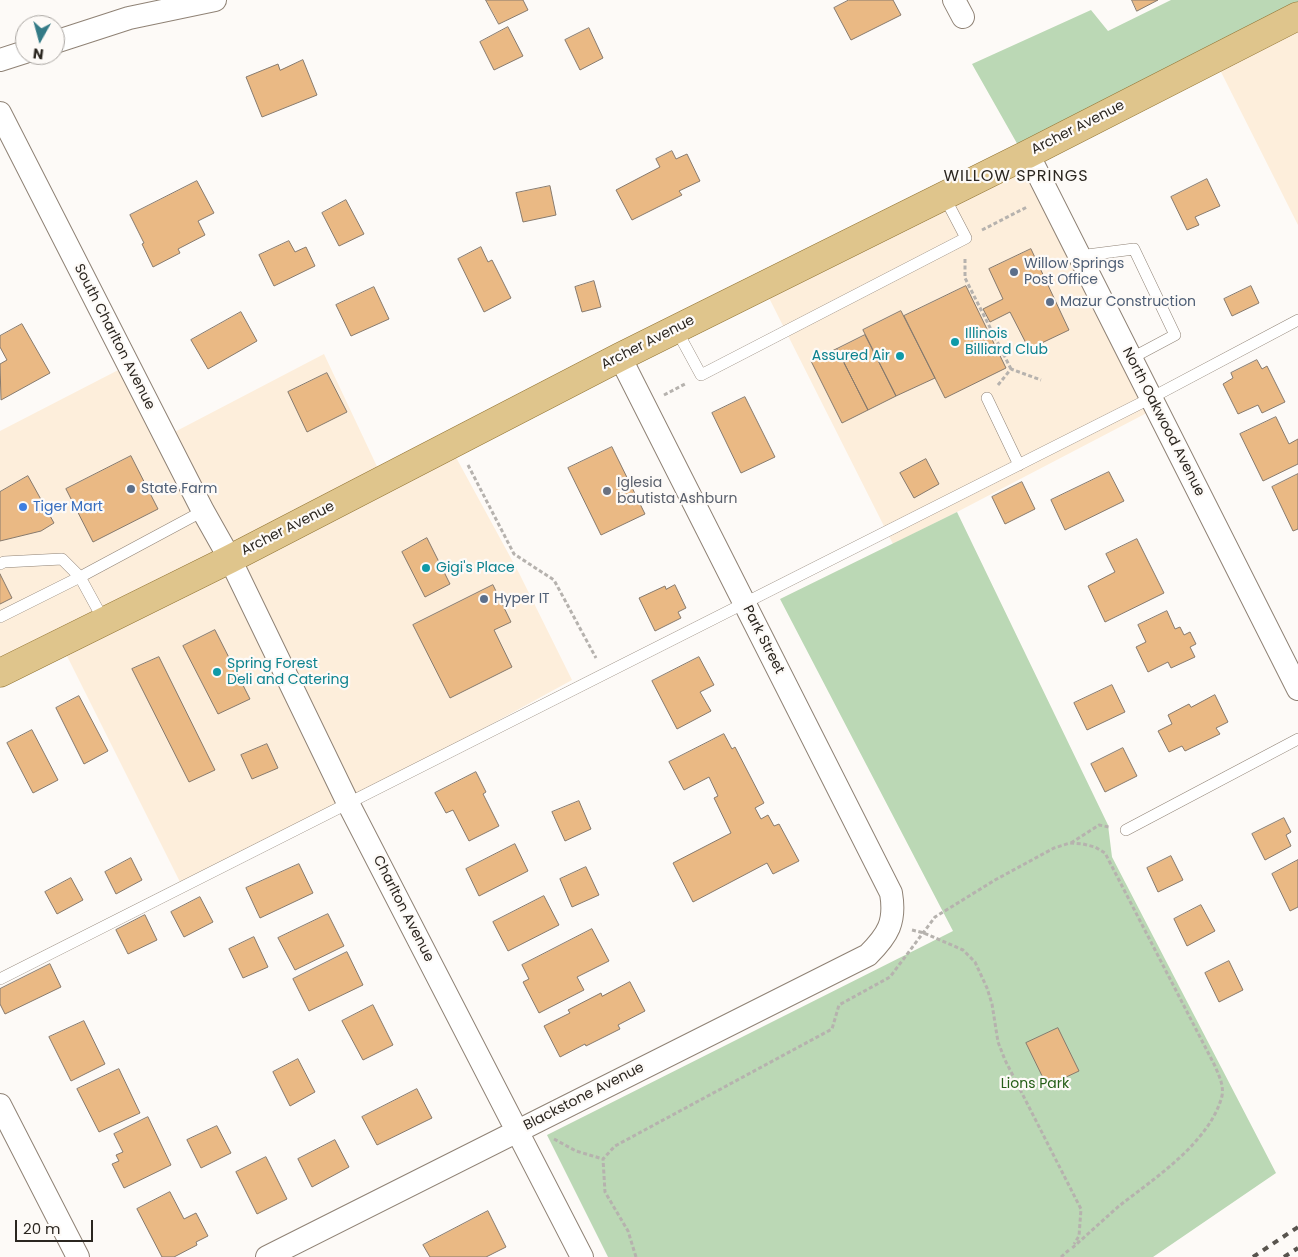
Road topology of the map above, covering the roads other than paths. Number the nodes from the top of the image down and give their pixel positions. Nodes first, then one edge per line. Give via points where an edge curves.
1 (215, 0) edge
2 (1298, 16) edge
3 (65, 39) edge
4 (15, 55) edge
5 (0, 60) edge
6 (0, 113) edge
7 (1028, 154) junction
8 (944, 196) junction
9 (1079, 256) junction
10 (1298, 320) edge
11 (676, 329) junction
12 (620, 357) junction
13 (1130, 358) junction
14 (987, 398) road end
15 (1151, 398) junction
16 (1019, 465) junction
17 (203, 512) junction
18 (230, 560) junction
19 (0, 564) edge
20 (80, 577) junction
21 (745, 603) junction
22 (0, 617) edge
23 (104, 621) junction
24 (0, 673) edge
25 (1298, 689) edge
26 (1298, 739) edge
27 (348, 803) junction
28 (1126, 830) road end
29 (890, 926) joint
30 (0, 979) edge
31 (0, 1105) edge
32 (526, 1126) junction
33 (78, 1257) edge
34 (267, 1257) edge
35 (582, 1257) edge

1 - 3 street via 129,18
2 - 7 main road, Archer Avenue
4 - 5 street
6 - 17 street, South Charlton Avenue
7 - 8 main road, Archer Avenue
7 - 9 street, North Oakwood Avenue
8 - 11 main road, Archer Avenue
8 - 11 lane via 966,238 701,375
9 - 13 street, North Oakwood Avenue
9 - 13 lane via 1134,249 1176,335
10 - 15 lane
11 - 12 main road, Archer Avenue
12 - 18 main road, Archer Avenue
12 - 21 street, Park Street
13 - 15 street, North Oakwood Avenue
14 - 16 lane
15 - 16 lane
15 - 25 street, North Oakwood Avenue
16 - 21 lane
17 - 18 street, South Charlton Avenue
17 - 20 lane
18 - 23 main road, Archer Avenue
18 - 27 street, Charlton Avenue
19 - 20 lane via 62,559
20 - 22 lane
20 - 23 lane
21 - 27 lane
21 - 29 street, Park Street via 891,893 894,909
23 - 24 main road, Archer Avenue
26 - 28 lane
27 - 30 lane
27 - 32 street, Charlton Avenue
29 - 32 street, Blackstone Avenue via 868,955
31 - 33 street
32 - 34 street, Blackstone Avenue
32 - 35 street, Charlton Avenue

